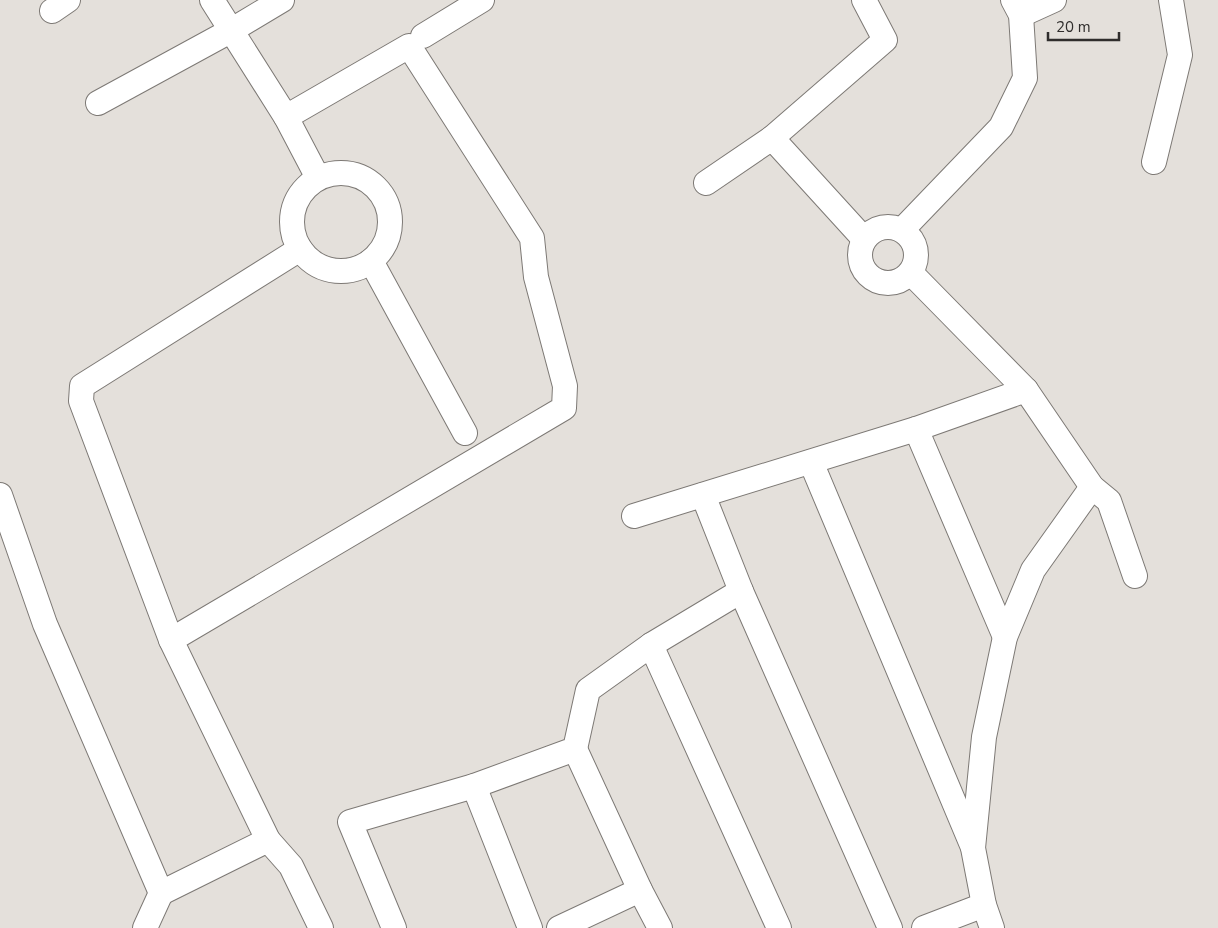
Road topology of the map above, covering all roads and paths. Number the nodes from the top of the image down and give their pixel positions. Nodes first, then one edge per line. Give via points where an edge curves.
1 (212, 0) edge
2 (282, 0) edge
3 (482, 0) edge
4 (864, 0) edge
5 (1054, 0) edge
6 (1171, 0) edge
7 (1017, 7) edge
8 (232, 30) junction
9 (422, 36) dead end
10 (98, 103) dead end
11 (286, 117) junction
12 (772, 138) junction
13 (1154, 162) dead end
14 (318, 178) junction
15 (706, 183) dead end
16 (902, 230) junction
17 (864, 239) junction
18 (300, 249) junction
19 (370, 261) junction
20 (910, 273) junction
21 (1026, 390) junction
22 (916, 429) junction
23 (465, 433) dead end
24 (810, 462) junction
25 (1092, 487) junction
26 (0, 495) edge
27 (704, 495) junction
28 (634, 516) dead end
29 (1135, 576) dead end
30 (741, 591) junction
31 (1005, 637) junction
32 (171, 640) junction
33 (651, 645) junction
34 (575, 748) junction
35 (474, 786) junction
36 (268, 840) junction
37 (973, 848) junction
38 (640, 890) junction
39 (161, 893) junction
40 (984, 905) junction
41 (145, 928) edge
42 (321, 928) edge
43 (394, 928) edge
44 (530, 928) edge
45 (559, 928) edge
46 (660, 928) edge
47 (779, 928) edge
48 (890, 928) edge
49 (924, 928) edge
50 (992, 928) edge

1 - 8 street
2 - 8 street
3 - 9 street
4 - 12 street via 885,40
5 - 7 street
6 - 13 street via 1180,55
7 - 16 street via 1025,78 1001,127
8 - 10 street
8 - 11 street
11 - 14 street
11 - 32 street via 409,46 532,238 536,277 565,386 564,408
12 - 15 street
12 - 17 street
14 - 18 street via 305,188 296,202 293,234
14 - 19 street via 334,173 351,173 366,179 379,190 391,220 389,236 382,250
16 - 17 street via 882,227
16 - 20 street via 914,242 917,253 916,264
17 - 20 street via 860,260 871,278 881,283 892,283
18 - 19 street via 311,261 340,271 356,269
18 - 32 street via 82,386 81,401
19 - 23 street
20 - 21 street
21 - 22 street
21 - 25 street
22 - 24 street
22 - 31 street
24 - 27 street
24 - 37 street
25 - 29 street via 1109,502
25 - 31 street via 1034,570
26 - 39 street via 45,624
27 - 28 street
27 - 30 street
30 - 33 street
30 - 48 street
31 - 37 street via 984,737
32 - 36 street
33 - 34 street via 588,690
33 - 47 street
34 - 35 street
34 - 38 street
35 - 43 street via 350,822
35 - 44 street
36 - 39 street
36 - 42 street via 291,866
37 - 40 street
38 - 45 street
38 - 46 street
39 - 41 street
40 - 49 street
40 - 50 street

